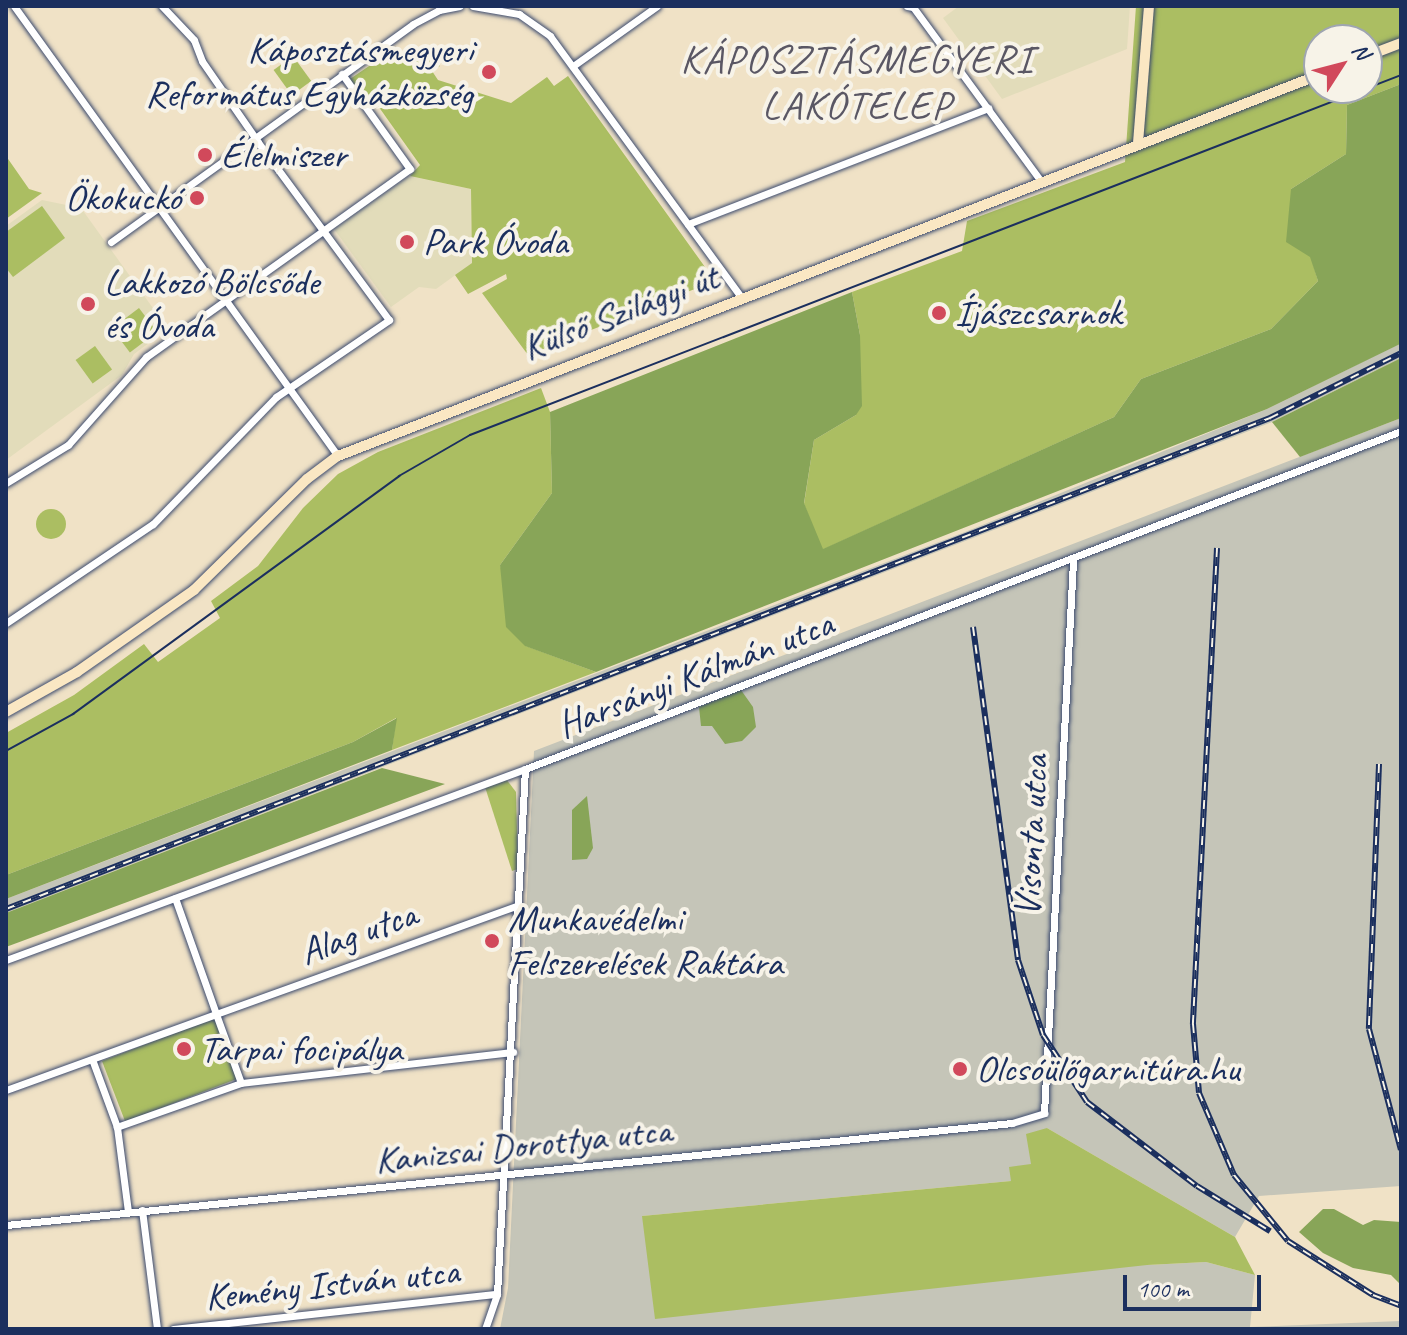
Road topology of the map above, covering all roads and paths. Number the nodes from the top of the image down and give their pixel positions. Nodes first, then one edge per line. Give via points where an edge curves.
1 (14, 6) edge
2 (162, 6) edge
3 (460, 6) edge
4 (473, 6) edge
5 (657, 6) edge
6 (907, 6) edge
7 (1149, 6) edge
8 (497, 7) edge
9 (573, 66) junction
10 (342, 74) junction
11 (1303, 81) edge
12 (988, 108) junction
13 (255, 137) junction
14 (1138, 143) junction
15 (1040, 180) junction
16 (159, 207) junction
17 (688, 224) junction
18 (322, 233) junction
19 (111, 242) dead end
20 (741, 297) junction
21 (226, 300) junction
22 (289, 387) junction
23 (1401, 431) edge
24 (338, 456) junction
25 (6, 483) edge
26 (1073, 561) junction
27 (6, 623) edge
28 (6, 712) edge
29 (525, 769) junction
30 (175, 898) junction
31 (519, 905) junction
32 (6, 960) edge
33 (216, 1014) junction
34 (513, 1052) junction
35 (92, 1059) junction
36 (241, 1083) junction
37 (6, 1090) edge
38 (1044, 1113) joint
39 (117, 1127) junction
40 (504, 1175) junction
41 (142, 1210) junction
42 (128, 1212) junction
43 (6, 1225) edge
44 (497, 1294) junction
45 (157, 1329) edge
46 (173, 1329) edge
47 (485, 1329) edge

1 - 16 street
2 - 13 street via 194,40 202,61
3 - 10 street via 427,15
4 - 8 street
5 - 9 street
6 - 12 street
7 - 14 street
8 - 9 street via 542,28
9 - 17 street
10 - 13 street
10 - 18 street via 410,169
11 - 14 street, Külső Szilágyi út
12 - 15 street
12 - 17 street
13 - 16 street
13 - 18 street
14 - 15 street, Külső Szilágyi út
15 - 20 street, Külső Szilágyi út
16 - 19 street
16 - 21 street
17 - 20 street
18 - 21 street
18 - 22 street via 389,320
20 - 24 street, Külső Szilágyi út
21 - 22 street
21 - 25 street via 146,357 61,450
22 - 24 street
22 - 27 street via 153,524
23 - 26 street, Harsányi Kálmán utca
24 - 28 street, Külső Szilágyi út via 307,479 194,590 77,672
26 - 29 street, Harsányi Kálmán utca via 902,620 846,647
26 - 38 street, Visonta utca
29 - 30 street, Harsányi Kálmán utca
29 - 31 street
30 - 32 street, Harsányi Kálmán utca
30 - 33 street
31 - 33 street, Alag utca
31 - 34 street
33 - 35 street, Alag utca
33 - 36 street
34 - 36 street
34 - 40 street
35 - 37 street
35 - 39 street
36 - 39 street
38 - 40 street, Kanizsai Dorottya utca via 1012,1123
39 - 42 street
40 - 41 street, Kanizsai Dorottya utca
40 - 44 street
41 - 42 street, Kanizsai Dorottya utca
41 - 45 street
42 - 43 street, Kanizsai Dorottya utca
44 - 46 street, Kemény István utca
44 - 47 street

